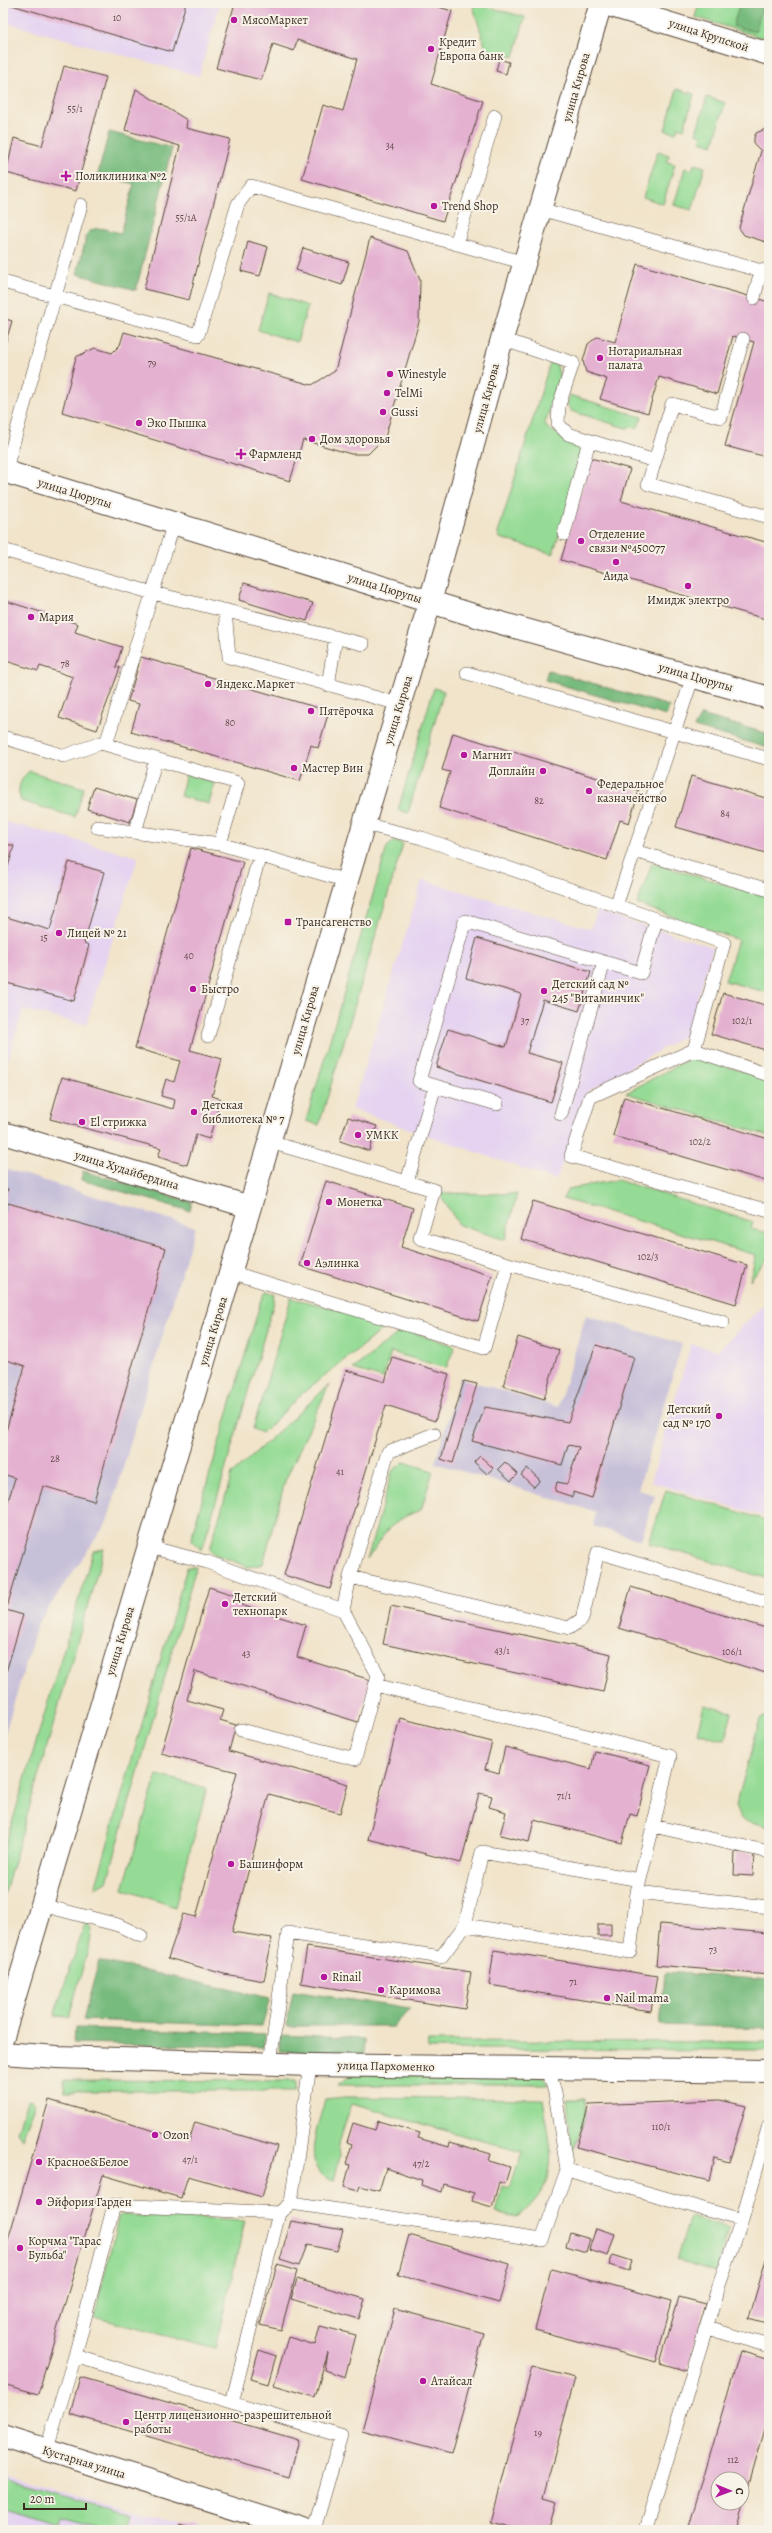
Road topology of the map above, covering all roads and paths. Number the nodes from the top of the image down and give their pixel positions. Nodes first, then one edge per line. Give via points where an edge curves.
1 (602, 3) edge
2 (769, 54) edge
3 (494, 116) dead end
4 (80, 206) dead end
5 (540, 208) junction
6 (456, 244) junction
7 (524, 263) junction
8 (765, 272) edge
9 (3, 282) edge
10 (55, 296) junction
11 (754, 298) dead end
12 (743, 338) dead end
13 (502, 339) junction
14 (589, 441) junction
15 (655, 461) junction
16 (4, 471) edge
17 (769, 517) edge
18 (174, 523) junction
19 (564, 534) dead end
20 (3, 550) edge
21 (153, 593) junction
22 (430, 602) junction
23 (225, 610) junction
24 (336, 637) junction
25 (362, 644) dead end
26 (467, 673) dead end
27 (692, 676) junction
28 (328, 685) junction
29 (769, 698) edge
30 (399, 704) junction
31 (674, 733) junction
32 (3, 737) edge
33 (106, 744) junction
34 (156, 759) junction
35 (769, 759) edge
36 (364, 824) junction
37 (97, 827) dead end
38 (135, 832) junction
39 (220, 844) junction
40 (634, 851) junction
41 (260, 855) junction
42 (347, 881) junction
43 (769, 890) edge
44 (616, 906) junction
45 (656, 920) junction
46 (604, 962) junction
47 (208, 1036) dead end
48 (694, 1050) junction
49 (769, 1075) edge
50 (435, 1086) junction
51 (497, 1104) dead end
52 (561, 1114) dead end
53 (3, 1133) edge
54 (270, 1142) junction
55 (407, 1182) junction
56 (250, 1207) junction
57 (769, 1211) edge
58 (508, 1264) junction
59 (230, 1272) junction
60 (723, 1322) dead end
61 (434, 1434) dead end
62 (149, 1547) junction
63 (350, 1577) junction
64 (769, 1603) edge
65 (342, 1610) junction
66 (375, 1685) junction
67 (241, 1730) dead end
68 (653, 1826) junction
69 (769, 1852) edge
70 (639, 1886) junction
71 (42, 1905) junction
72 (769, 1907) edge
73 (465, 1926) junction
74 (141, 1936) dead end
75 (3, 2036) edge
76 (3, 2053) edge
77 (270, 2063) junction
78 (310, 2065) junction
79 (548, 2068) junction
80 (769, 2071) edge
81 (769, 2125) edge
82 (567, 2170) junction
83 (291, 2203) junction
84 (279, 2213) junction
85 (742, 2220) junction
86 (707, 2328) junction
87 (769, 2346) edge
88 (75, 2356) junction
89 (232, 2403) junction
90 (3, 2436) edge
91 (46, 2451) junction
92 (303, 2530) edge
93 (314, 2530) edge
94 (646, 2530) edge

1 - 2 street, улица Крупской
1 - 5 street, улица Кирова
3 - 6 lane
4 - 10 lane
5 - 7 street, улица Кирова
5 - 8 lane
6 - 7 lane
6 - 10 lane via 250,186 238,204 198,335
7 - 13 street, улица Кирова
8 - 11 lane
9 - 10 lane
10 - 16 lane
12 - 15 lane via 721,417 672,404
13 - 14 lane via 573,363 559,405 558,424 568,434
13 - 22 street, улица Кирова
14 - 15 lane
14 - 19 lane
15 - 17 lane via 648,484
16 - 18 street, улица Цюрупы
18 - 21 lane
18 - 22 street, улица Цюрупы
20 - 21 lane
21 - 23 lane
21 - 33 lane
22 - 27 street, улица Цюрупы
22 - 30 street, улица Кирова
23 - 24 lane
23 - 28 lane via 229,657
24 - 25 lane
24 - 28 lane
26 - 31 lane
27 - 29 street, улица Цюрупы
27 - 31 lane
28 - 30 lane
30 - 36 street, улица Кирова
31 - 35 lane
31 - 40 lane
32 - 33 lane via 64,756 101,743
33 - 34 lane
34 - 38 lane
34 - 39 lane via 238,783
36 - 42 street, улица Кирова
36 - 44 lane via 422,838
37 - 38 lane
38 - 39 lane
39 - 41 lane
40 - 43 lane
40 - 44 lane
41 - 42 lane
41 - 47 lane
42 - 54 street, улица Кирова
44 - 45 lane
45 - 46 lane via 641,973
45 - 48 lane via 724,943
46 - 50 lane via 465,921 419,1081
46 - 52 lane
48 - 49 lane
48 - 57 lane via 590,1097 571,1156
50 - 51 lane
50 - 55 lane
53 - 56 street, улица Худайбердина
54 - 55 lane
54 - 56 street, улица Кирова
55 - 58 lane via 434,1190 420,1238
56 - 59 street, улица Кирова
58 - 59 lane via 484,1348
58 - 60 lane
59 - 62 street, улица Кирова
61 - 63 lane via 388,1452
62 - 65 lane via 207,1562
62 - 71 street, улица Кирова
63 - 64 lane via 569,1628 582,1619 598,1552
63 - 65 lane
65 - 66 lane via 378,1675
66 - 67 lane via 355,1759
66 - 68 lane via 670,1756
68 - 69 lane
68 - 70 lane
70 - 72 lane
70 - 73 lane via 630,1952
70 - 73 lane via 482,1852
71 - 74 lane via 118,1925
71 - 75 street, улица Кирова
73 - 77 lane via 441,1957 288,1933
76 - 77 street, улица Пархоменко
77 - 78 street, улица Пархоменко
78 - 79 street, улица Пархоменко
78 - 83 lane
79 - 80 street, улица Пархоменко
79 - 82 lane via 555,2093
81 - 85 lane
82 - 83 lane via 542,2240
82 - 85 lane
83 - 84 lane
84 - 88 lane via 114,2205
84 - 89 lane
85 - 86 lane
86 - 87 lane
86 - 94 lane
88 - 89 lane
88 - 91 lane
89 - 93 lane via 341,2436
90 - 91 street, Кустарная улица
91 - 92 street, Кустарная улица

